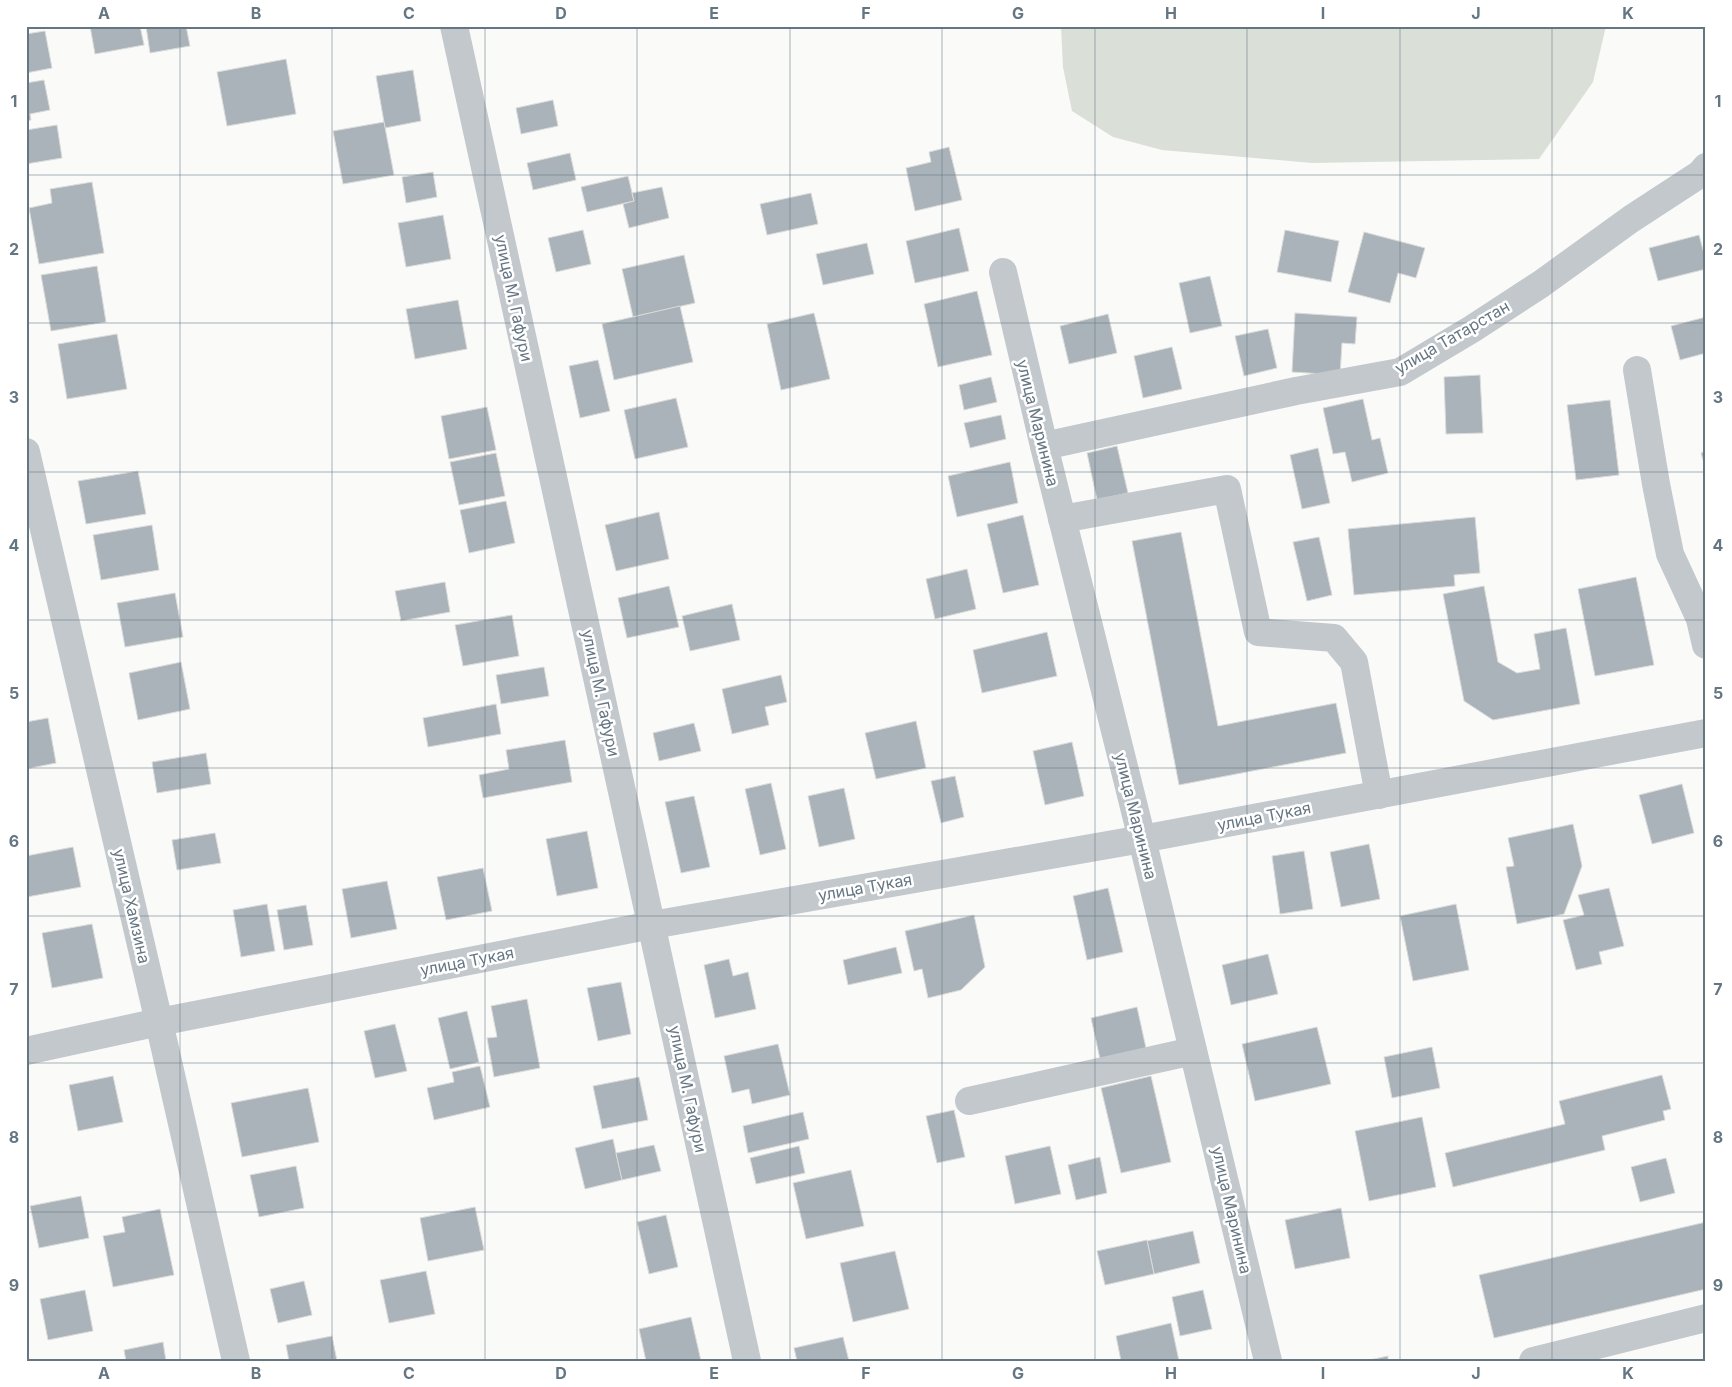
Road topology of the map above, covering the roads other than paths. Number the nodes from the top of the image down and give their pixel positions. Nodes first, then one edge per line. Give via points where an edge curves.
1 (454, 26) edge
2 (1706, 166) edge
3 (1002, 272) dead end
4 (1637, 370) dead end
5 (1044, 446) junction
6 (26, 452) edge
7 (1062, 519) junction
8 (1706, 645) edge
9 (1706, 733) edge
10 (1379, 794) junction
11 (1142, 839) junction
12 (652, 924) junction
13 (159, 1022) junction
14 (26, 1051) edge
15 (1194, 1051) junction
16 (969, 1101) dead end
17 (1706, 1318) edge
18 (236, 1361) edge
19 (747, 1361) edge
20 (1268, 1361) edge
21 (1533, 1361) edge

1 - 12 street, улица М. Гафури
2 - 5 street, улица Татарстан via 1700,174 1541,284 1400,372
3 - 5 street, улица Маринина
4 - 8 street via 1670,554 1700,619
5 - 7 street, улица Маринина
6 - 13 street, улица Хамзина
7 - 10 street via 1227,489 1258,632 1334,638 1354,662
7 - 11 street, улица Маринина
9 - 10 street, улица Тукая
10 - 11 street, улица Тукая
11 - 12 street, улица Тукая
11 - 15 street, улица Маринина
12 - 13 street, улица Тукая
12 - 19 street, улица М. Гафури
13 - 14 street, улица Тукая
13 - 18 street, улица Хамзина
15 - 16 street
15 - 20 street, улица Маринина
17 - 21 street

